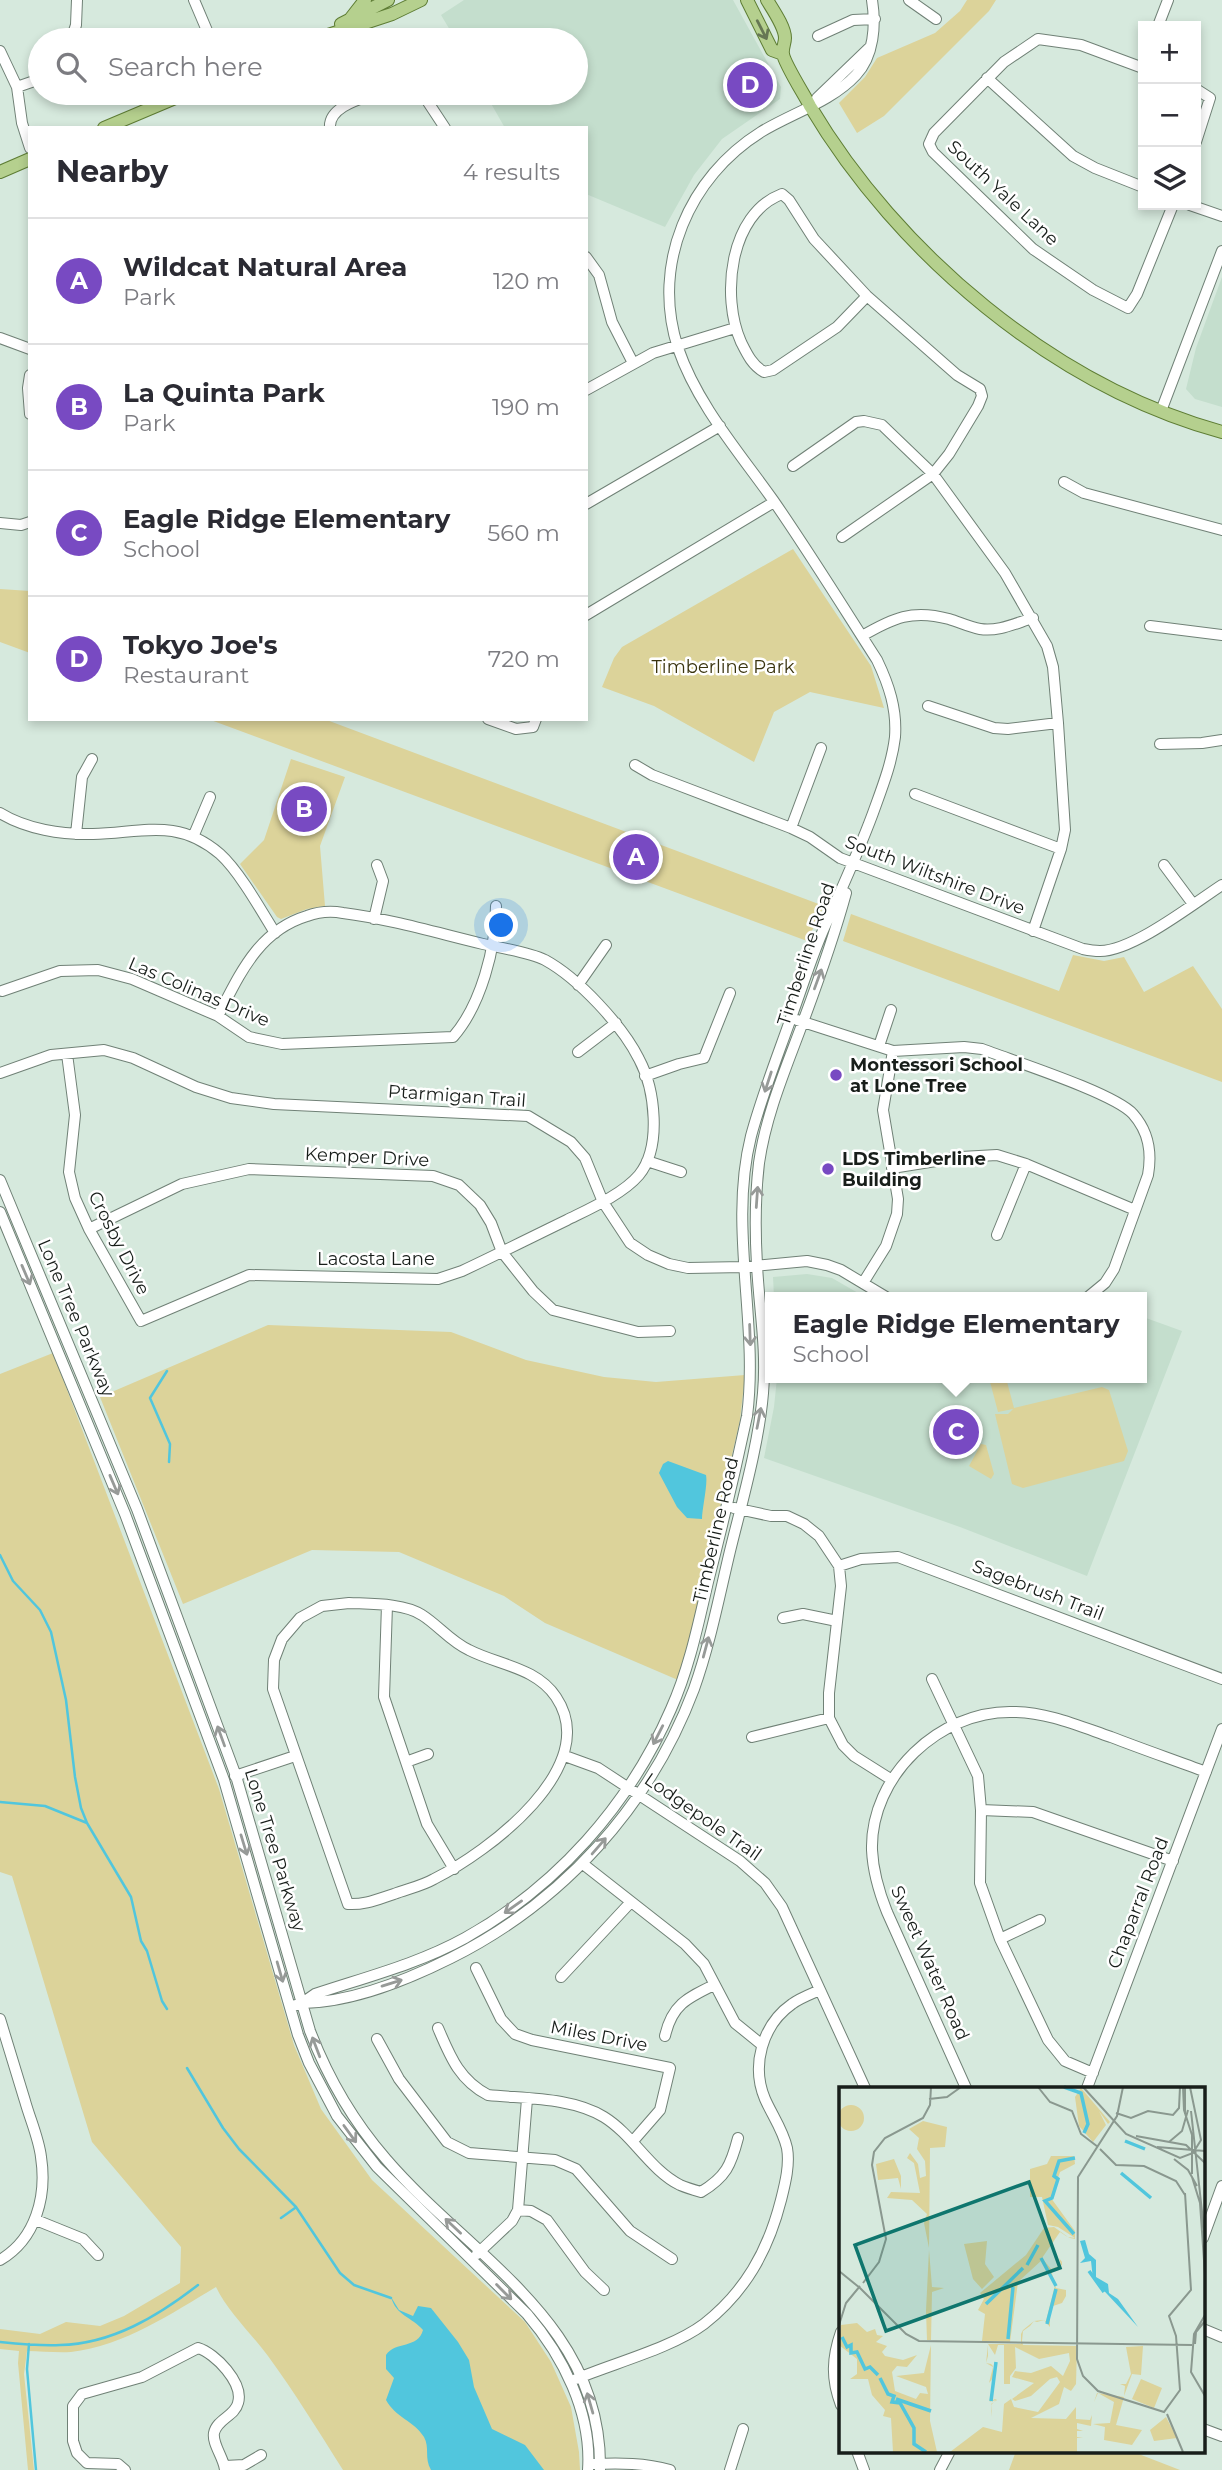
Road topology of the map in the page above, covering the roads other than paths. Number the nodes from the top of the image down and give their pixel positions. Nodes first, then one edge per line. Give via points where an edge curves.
1 (76, 0) edge
2 (194, 0) edge
3 (365, 0) edge
4 (388, 0) edge
5 (421, 0) edge
6 (747, 0) edge
7 (767, 0) edge
8 (872, 0) edge
9 (909, 0) edge
10 (1168, 0) edge
11 (875, 19) junction
12 (936, 19) dead end
13 (348, 21) junction
14 (1160, 21) edge
15 (75, 28) edge
16 (206, 28) edge
17 (335, 28) edge
18 (349, 28) edge
19 (818, 36) dead end
20 (0, 51) edge
21 (783, 54) junction
22 (1138, 65) edge
23 (987, 78) junction
24 (28, 84) edge
25 (17, 88) junction
26 (1201, 92) edge
27 (159, 105) edge
28 (348, 105) edge
29 (430, 105) edge
30 (810, 105) junction
31 (109, 126) edge
32 (330, 126) edge
33 (444, 126) edge
34 (1201, 126) edge
35 (28, 142) edge
36 (28, 160) edge
37 (0, 172) edge
38 (1138, 185) edge
39 (1201, 209) edge
40 (1171, 210) edge
41 (1222, 216) edge
42 (1222, 251) edge
43 (588, 260) edge
44 (867, 296) junction
45 (735, 328) junction
46 (0, 338) edge
47 (677, 345) junction
48 (28, 348) edge
49 (633, 363) junction
50 (588, 389) edge
51 (1161, 411) junction
52 (720, 426) junction
53 (1222, 432) edge
54 (793, 466) dead end
55 (933, 474) junction
56 (1064, 482) dead end
57 (774, 502) junction
58 (588, 503) edge
59 (0, 523) edge
60 (28, 523) edge
61 (1222, 530) edge
62 (842, 537) dead end
63 (588, 614) edge
64 (1032, 618) junction
65 (1150, 626) dead end
66 (1222, 635) edge
67 (862, 636) junction
68 (928, 706) dead end
69 (494, 721) edge
70 (535, 721) edge
71 (1058, 723) junction
72 (1222, 740) edge
73 (1160, 744) dead end
74 (821, 748) dead end
75 (92, 760) dead end
76 (635, 765) dead end
77 (915, 794) dead end
78 (210, 797) dead end
79 (0, 813) edge
80 (792, 828) junction
81 (76, 834) junction
82 (193, 838) junction
83 (1061, 849) junction
84 (854, 864) junction
85 (377, 865) dead end
86 (1164, 865) dead end
87 (1222, 885) edge
88 (1193, 904) junction
89 (496, 906) dead end
90 (374, 919) junction
91 (1033, 931) junction
92 (275, 933) junction
93 (491, 946) junction
94 (606, 946) dead end
95 (578, 985) junction
96 (2, 991) edge
97 (730, 993) dead end
98 (891, 1010) dead end
99 (218, 1016) junction
100 (792, 1018) junction
101 (803, 1022) junction
102 (616, 1023) junction
103 (879, 1046) junction
104 (893, 1051) junction
105 (578, 1052) dead end
106 (67, 1054) junction
107 (0, 1073) edge
108 (645, 1076) junction
109 (647, 1161) junction
110 (1026, 1164) junction
111 (892, 1168) junction
112 (681, 1172) dead end
113 (0, 1180) edge
114 (603, 1202) junction
115 (1135, 1210) junction
116 (0, 1212) edge
117 (89, 1228) junction
118 (998, 1236) dead end
119 (502, 1252) junction
120 (757, 1265) junction
121 (744, 1267) junction
122 (863, 1283) junction
123 (878, 1292) edge
124 (1094, 1292) edge
125 (141, 1321) joint
126 (670, 1331) dead end
127 (727, 1506) junction
128 (740, 1509) junction
129 (839, 1566) junction
130 (387, 1605) junction
131 (783, 1618) dead end
132 (837, 1621) junction
133 (932, 1679) dead end
134 (1222, 1679) edge
135 (829, 1717) junction
136 (954, 1724) junction
137 (1222, 1729) edge
138 (752, 1737) dead end
139 (428, 1754) dead end
140 (295, 1756) junction
141 (565, 1756) junction
142 (406, 1762) junction
143 (1206, 1772) junction
144 (230, 1777) junction
145 (892, 1780) junction
146 (628, 1786) junction
147 (640, 1794) junction
148 (981, 1810) junction
149 (1172, 1861) junction
150 (583, 1864) junction
151 (454, 1869) junction
152 (630, 1903) junction
153 (1040, 1920) dead end
154 (1000, 1939) junction
155 (476, 1968) dead end
156 (561, 1977) dead end
157 (714, 1985) junction
158 (820, 1990) junction
159 (302, 2003) junction
160 (290, 2007) junction
161 (0, 2019) edge
162 (438, 2028) dead end
163 (665, 2036) dead end
164 (377, 2039) dead end
165 (761, 2044) junction
166 (1093, 2073) junction
167 (865, 2087) edge
168 (967, 2087) edge
169 (1087, 2087) edge
170 (527, 2099) junction
171 (738, 2138) dead end
172 (634, 2141) junction
173 (522, 2156) junction
174 (1222, 2186) edge
175 (518, 2210) junction
176 (36, 2220) junction
177 (1204, 2235) edge
178 (480, 2251) junction
179 (98, 2255) dead end
180 (672, 2259) dead end
181 (0, 2260) edge
182 (471, 2260) junction
183 (604, 2290) dead end
184 (1204, 2329) edge
185 (1222, 2337) edge
186 (839, 2339) edge
187 (582, 2376) junction
188 (570, 2381) junction
189 (839, 2398) edge
190 (743, 2429) dead end
191 (1204, 2429) edge
192 (1222, 2436) edge
193 (857, 2452) edge
194 (949, 2452) edge
195 (257, 2461) edge
196 (594, 2467) edge
197 (225, 2468) edge
198 (125, 2470) edge
199 (670, 2470) edge
200 (730, 2470) edge
201 (864, 2470) edge
202 (940, 2470) edge

1 - 15 street
2 - 16 street
3 - 13 main road
4 - 13 main road
5 - 18 main road
6 -> 21 main road via 772,50
7 - 21 main road via 786,36
8 - 11 street
9 - 12 street
10 - 14 street
11 - 19 street via 853,20
11 - 30 street, Timberline Road via 870,47
13 - 17 main road
20 - 25 street
21 - 30 main road
22 - 23 street via 1081,44 1038,39
23 - 38 street via 1073,156
23 - 40 street, South Yale Lane via 934,133 929,144 1033,249 1128,308 1138,294
24 - 25 street
25 - 35 street
26 - 34 street via 1210,98
27 - 31 main road
28 - 32 street via 335,111
29 - 33 street
30 - 47 street, Timberline Road via 741,146 697,193 673,257 670,288
30 - 51 main road via 892,220 972,296 1046,351
36 - 37 main road
39 - 41 street
42 - 51 street
43 - 49 street via 599,275 612,322
44 - 45 street via 837,327 773,370 758,369
44 - 45 street via 814,239 782,194 773,197 742,235 730,290
44 - 55 street via 980,389 982,396
45 - 47 street
46 - 48 street
47 - 49 street
47 - 52 street, Timberline Road
49 - 50 street
51 - 53 main road
52 - 57 street, Timberline Road
52 - 58 street
54 - 55 street via 864,421 882,425
55 - 62 street
55 - 64 street
56 - 61 street via 1084,493
57 - 63 street
57 - 67 street, Timberline Road
59 - 60 street
64 - 67 street via 998,629 981,629 912,614
64 - 71 street via 1053,667
65 - 66 street
67 - 84 street, Timberline Road via 888,683 895,721 886,778
68 - 71 street via 993,728
69 - 70 street via 516,729 533,727
71 - 83 street via 1066,808
72 - 73 street
74 - 80 street
75 - 81 street via 82,777
76 - 80 street, South Wiltshire Drive
77 - 83 street
78 - 82 street
79 - 81 street via 32,827
80 - 84 street, South Wiltshire Drive
81 - 82 street via 149,828
82 - 92 street via 230,865
83 - 91 street
84 - 91 street, South Wiltshire Drive
84 - 100 street, Timberline Road via 824,929
101 -> 84 street, Timberline Road
85 - 90 street via 383,881
86 - 88 street
87 - 88 street, South Wiltshire Drive
88 - 91 street, South Wiltshire Drive via 1119,948 1083,949
89 - 93 street
90 - 92 street via 326,913 306,916
90 - 93 street
92 - 99 street via 256,948
93 - 95 street via 544,959
93 - 99 street, Las Colinas Drive via 475,1005 453,1037 282,1044 249,1037
94 - 95 street
95 - 102 street
96 - 99 street, Las Colinas Drive via 60,971 98,970 132,979
97 - 108 street via 704,1058
98 - 103 street
100 - 101 street
100 -> 121 street, Timberline Road via 758,1110 746,1162
101 - 103 street
120 -> 101 street, Timberline Road via 757,1191 764,1138
102 - 105 street
102 - 108 street
103 - 104 street
104 - 111 street via 883,1110
104 - 115 street via 982,1049 1124,1107 1148,1140 1150,1160
106 - 107 street, Ptarmigan Trail
106 - 114 street, Ptarmigan Trail via 104,1051 133,1058 196,1087 274,1104 528,1116 571,1142 584,1158
106 - 117 street, Crosby Drive via 75,1115 69,1172
108 - 109 street via 655,1128
109 - 112 street
109 - 114 street, Lacosta Lane via 638,1176
110 - 111 street via 985,1154
110 - 115 street
110 - 118 street
111 - 122 street via 898,1199 893,1230
144 -> 113 street, Lone Tree Parkway via 137,1509
114 - 119 street, Lacosta Lane
114 - 121 street, Ptarmigan Trail via 630,1243 648,1255 688,1268
115 - 124 street via 1114,1269
116 -> 144 street, Lone Tree Parkway
117 - 119 street, Kemper Drive via 182,1184 249,1169 433,1176 459,1185 480,1205
117 - 125 street, Crosby Drive
119 - 125 street, Lacosta Lane via 439,1279 249,1275
119 - 126 street, Kemper Drive via 553,1310 638,1332
120 - 121 street, Ptarmigan Trail
120 - 122 street, Ptarmigan Trail via 807,1261 842,1270
128 -> 120 street, Timberline Road via 763,1395
121 -> 127 street, Timberline Road via 750,1392
122 - 123 street, Ptarmigan Trail
127 - 128 street
127 -> 146 street, Timberline Road via 682,1682 656,1740
128 - 129 street via 788,1516 804,1524 819,1536
147 -> 128 street, Timberline Road via 695,1686
129 - 132 street
129 - 134 street, Sagebrush Trail via 861,1559 898,1557
130 - 140 street via 349,1602 322,1606 300,1618 282,1639 274,1660 273,1689
130 - 141 street via 420,1613 467,1650 541,1681 565,1716
130 - 142 street via 384,1698
131 - 132 street via 803,1614
132 - 135 street
133 - 136 street
135 - 138 street
135 - 145 street via 854,1756
136 - 143 street, Sweet Water Road via 998,1713 1045,1715
136 - 145 street, Sweet Water Road via 918,1749
136 - 148 street via 978,1776
137 - 143 street, Chaparral Road
139 - 142 street
140 - 144 street
140 - 151 street via 348,1904 361,1905
141 - 146 street, Lodgepole Trail
141 - 151 street via 548,1789 494,1841
142 - 151 street via 427,1824
143 - 149 street, Chaparral Road
144 - 159 street, Lone Tree Parkway
144 -> 160 street, Lone Tree Parkway
145 - 168 street, Sweet Water Road via 874,1832 876,1883
146 - 147 street, Lodgepole Trail
146 -> 159 street, Timberline Road via 574,1856 511,1909 441,1950
150 -> 147 street, Timberline Road
147 - 158 street, Lodgepole Trail via 765,1883 782,1907
148 - 149 street via 1033,1812
148 - 154 street via 980,1882
149 - 166 street, Chaparral Road
150 - 152 street
159 -> 150 street, Timberline Road via 334,2000 423,1972 494,1935
152 - 156 street
152 - 157 street via 685,1944 704,1964
153 - 154 street
154 - 166 street via 1048,2040 1065,2061
155 - 172 street, Miles Drive via 501,2018 515,2034 670,2068 660,2110
157 - 163 street via 687,1997 669,2017
157 - 165 street via 735,2023
158 - 165 street via 779,2015
158 - 167 street, Lodgepole Trail
159 - 160 street, Timberline Road
178 -> 159 street, Lone Tree Parkway via 405,2180 363,2131 321,2058
160 -> 182 street, Lone Tree Parkway via 309,2063 337,2116 397,2189
161 - 176 street via 41,2155 43,2180
162 - 170 street via 469,2083 488,2095
164 - 173 street via 399,2080 447,2142 468,2153
165 - 187 street via 758,2067 764,2096 782,2134 788,2162 774,2227 758,2262 733,2298 702,2325
166 - 169 street, Chaparral Road
170 - 172 street via 574,2104 604,2117
170 - 173 street
171 - 172 street via 731,2163 718,2182 701,2192 664,2173
173 - 175 street
173 - 180 street via 555,2160 576,2169 630,2231
174 - 177 street
175 - 178 street
175 - 183 street via 547,2220 584,2272
176 - 179 street via 83,2239
176 - 181 street
178 - 182 street
178 - 187 street, Lone Tree Parkway via 549,2320
182 -> 188 street, Lone Tree Parkway via 539,2328
184 - 185 street
186 - 189 street via 832,2372
187 - 188 street
196 -> 187 street, Lone Tree Parkway via 595,2418
188 - 196 street, Lone Tree Parkway
190 - 200 street
191 - 192 street
193 - 201 street
194 - 202 street
195 - 197 street
196 - 199 street via 651,2465
197 - 198 street via 214,2431 239,2402 238,2389 214,2355 198,2348 142,2377 82,2394 73,2406 77,2453 87,2463 118,2463

